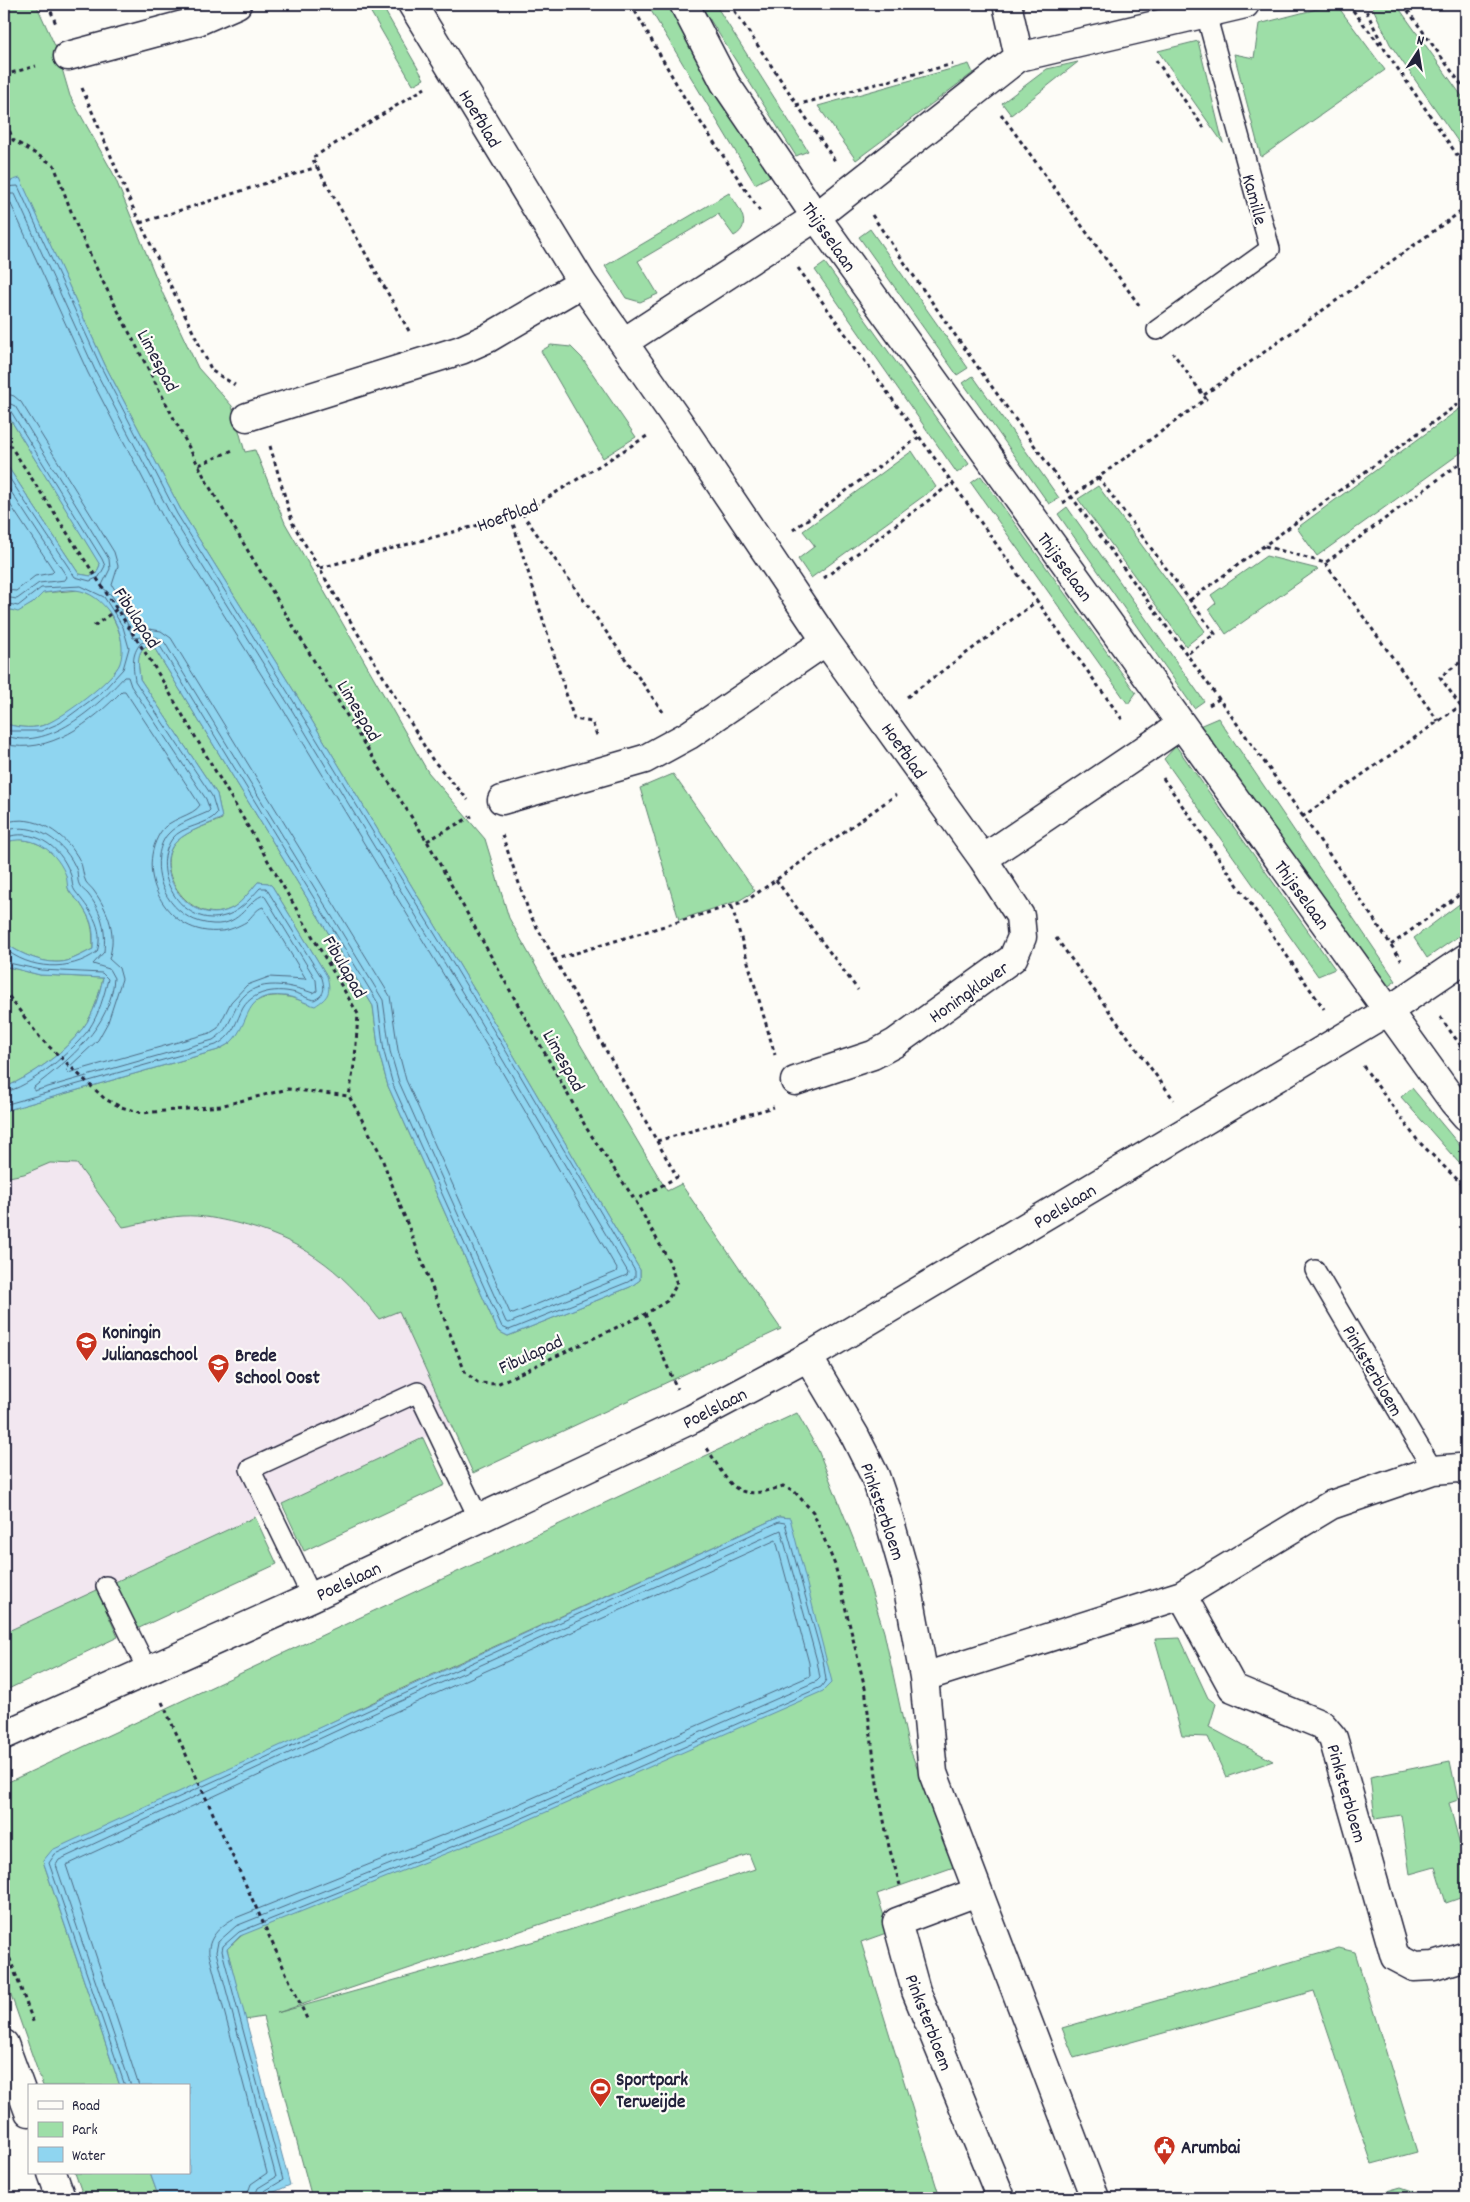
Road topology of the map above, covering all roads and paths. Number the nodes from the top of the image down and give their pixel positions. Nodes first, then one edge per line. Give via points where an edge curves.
1 (48, 4) edge
2 (237, 4) edge
3 (412, 4) edge
4 (631, 4) edge
5 (684, 4) edge
6 (730, 4) edge
7 (1007, 4) edge
8 (1245, 4) edge
9 (1348, 4) edge
10 (1363, 4) edge
11 (1404, 4) edge
12 (1206, 14) junction
13 (1135, 31) junction
14 (1385, 50) junction
15 (68, 56) junction
16 (1019, 57) junction
17 (956, 63) dead end
18 (453, 71) junction
19 (982, 87) junction
20 (1466, 91) edge
21 (796, 105) junction
22 (4, 116) edge
23 (1210, 136) dead end
24 (4, 138) edge
25 (13, 140) junction
26 (317, 167) junction
27 (1466, 168) edge
28 (853, 187) junction
29 (1466, 208) edge
30 (816, 217) junction
31 (140, 223) junction
32 (779, 240) junction
33 (582, 284) junction
34 (1157, 330) junction
35 (624, 342) junction
36 (426, 362) junction
37 (1204, 395) junction
38 (1466, 398) edge
39 (676, 418) junction
40 (249, 430) junction
41 (4, 436) edge
42 (920, 437) junction
43 (199, 465) junction
44 (1466, 474) edge
45 (1098, 477) junction
46 (952, 483) junction
47 (1072, 497) junction
48 (522, 513) junction
49 (511, 517) junction
50 (1265, 546) junction
51 (765, 550) junction
52 (1324, 563) junction
53 (320, 568) junction
54 (797, 598) junction
55 (1190, 600) junction
56 (1037, 601) junction
57 (117, 609) junction
58 (94, 626) dead end
59 (826, 641) junction
60 (1187, 654) junction
61 (1466, 658) edge
62 (1460, 706) junction
63 (1466, 714) edge
64 (880, 716) junction
65 (1438, 722) junction
66 (1181, 725) junction
67 (682, 740) junction
68 (1144, 750) junction
69 (610, 770) junction
70 (923, 776) junction
71 (473, 806) dead end
72 (491, 806) joint
73 (1302, 817) junction
74 (498, 830) dead end
75 (427, 841) junction
76 (983, 859) junction
77 (776, 880) junction
78 (1466, 890) edge
79 (732, 906) junction
80 (1020, 916) junction
81 (1391, 945) junction
82 (1466, 958) edge
83 (553, 960) junction
84 (4, 990) edge
85 (858, 990) dead end
86 (1422, 991) junction
87 (1388, 1011) junction
88 (1326, 1013) dead end
89 (1466, 1053) edge
90 (1359, 1061) dead end
91 (790, 1082) junction
92 (349, 1096) junction
93 (1180, 1108) dead end
94 (1466, 1116) edge
95 (657, 1141) junction
96 (1466, 1188) edge
97 (636, 1200) junction
98 (1315, 1270) dead end
99 (645, 1314) junction
100 (808, 1357) junction
101 (692, 1419) junction
102 (1433, 1470) junction
103 (1466, 1470) edge
104 (479, 1519) junction
105 (106, 1586) dead end
106 (1182, 1594) junction
107 (312, 1597) junction
108 (147, 1669) junction
109 (924, 1678) junction
110 (158, 1695) dead end
111 (4, 1735) edge
112 (977, 1892) junction
113 (910, 1918) junction
114 (4, 1943) edge
115 (1466, 1956) edge
116 (308, 2022) dead end
117 (37, 2032) dead end
118 (4, 2044) edge
119 (28, 2109) edge
120 (52, 2174) edge
121 (61, 2198) edge
122 (1001, 2198) edge
123 (1095, 2198) edge

1 - 15 path
2 - 15 street via 198,21
3 - 18 street, Hoefblad
4 - 32 path via 684,97
5 - 30 street, Thijsselaan via 725,83
6 - 21 path
7 - 16 street
8 - 12 street
9 - 14 path
10 - 14 path
11 - 20 path
12 - 13 street
12 - 34 lane, Kamille via 1270,249
13 - 16 street
13 - 23 path
14 - 27 path
15 - 31 path
16 - 19 street
17 - 21 path
18 - 26 path via 312,158
18 - 33 street, Hoefblad
19 - 28 street
19 - 34 path
21 - 28 path
22 - 25 path
24 - 25 path, Limespad
25 - 43 path, Limespad via 54,165 74,222 101,278
26 - 31 path
26 - 36 path
28 - 30 street
28 - 47 path via 953,336
29 - 37 path
30 - 32 street
30 - 66 street, Thijsselaan
31 - 40 path via 212,371 236,386
32 - 35 street
32 - 42 path
33 - 35 street, Hoefblad
33 - 36 street via 488,338
34 - 37 path
35 - 39 street, Hoefblad
36 - 40 street
37 - 45 path via 1206,399
38 - 50 path
39 - 48 path, Hoefblad
39 - 51 street, Hoefblad
40 - 43 path
40 - 53 path via 267,437 293,524
41 - 57 path, Fibulapad
42 - 46 path
42 - 51 path
43 - 75 path, Limespad via 356,731
44 - 52 path via 1459,464
45 - 47 path
45 - 55 path
46 - 54 path
46 - 56 path
47 - 60 path
48 - 49 path, Hoefblad
48 - 67 path
49 - 53 path, Hoefblad
49 - 69 path via 574,719 592,722
50 - 52 path
50 - 55 path
51 - 54 street, Hoefblad
52 - 65 path
53 - 71 path via 432,759
54 - 59 street, Hoefblad
55 - 60 path via 1215,634
56 - 64 path
56 - 68 path
57 - 58 path
57 - 92 path, Fibulapad via 358,1014
59 - 64 street, Hoefblad
59 - 67 street
60 - 73 path
61 - 62 path via 1440,677
62 - 63 path
62 - 65 path
64 - 70 street, Hoefblad
65 - 73 path
66 - 68 street
66 - 87 street, Thijsselaan
67 - 69 street via 645,759
68 - 76 street
68 - 88 path
69 - 72 street
70 - 76 street, Hoefblad
70 - 77 path
72 - 75 path
73 - 81 path
74 - 83 path via 504,836 530,915
75 - 97 path, Limespad via 588,1128
76 - 80 street
77 - 79 path via 746,901
77 - 85 path
78 - 81 path
79 - 83 path
79 - 91 path via 769,1038
80 - 91 street, Honingklaver via 1022,937 1013,958 874,1055
80 - 93 path via 1033,916 1045,922
81 - 86 path
82 - 86 street, Poelslaan
83 - 95 path
84 - 92 path via 41,1039 105,1099 121,1107 142,1113 220,1106 288,1088
86 - 87 street, Poelslaan
86 - 89 path
87 - 94 street, Thijsselaan
87 - 100 street, Poelslaan
90 - 96 path via 1418,1141
91 - 95 path via 784,1104
92 - 99 path, Fibulapad via 378,1151 465,1372 478,1383 497,1384
95 - 97 path via 677,1177
97 - 99 path, Limespad via 669,1261 677,1284 667,1300
98 - 102 lane, Pinksterbloem
99 - 101 path
100 - 101 street, Poelslaan
100 - 109 street, Pinksterbloem via 875,1476 906,1578
101 - 104 street, Poelslaan
101 - 113 path via 736,1489 747,1494 783,1486 794,1490 813,1512 835,1565 865,1688 889,1847
102 - 103 street
102 - 106 street via 1330,1504
104 - 107 street, Poelslaan
104 - 107 lane via 418,1392 250,1469
105 - 108 lane
106 - 109 street
106 - 115 street, Pinksterbloem via 1234,1688 1322,1725 1333,1738 1395,1957 1414,1968 1434,1966
107 - 108 street, Poelslaan
108 - 111 street, Poelslaan
109 - 112 street, Pinksterbloem via 934,1773
110 - 116 path
112 - 113 street
112 - 123 street, Pinksterbloem
113 - 122 street, Pinksterbloem via 897,1922 916,1991
114 - 117 path
118 - 119 street
120 - 121 street

